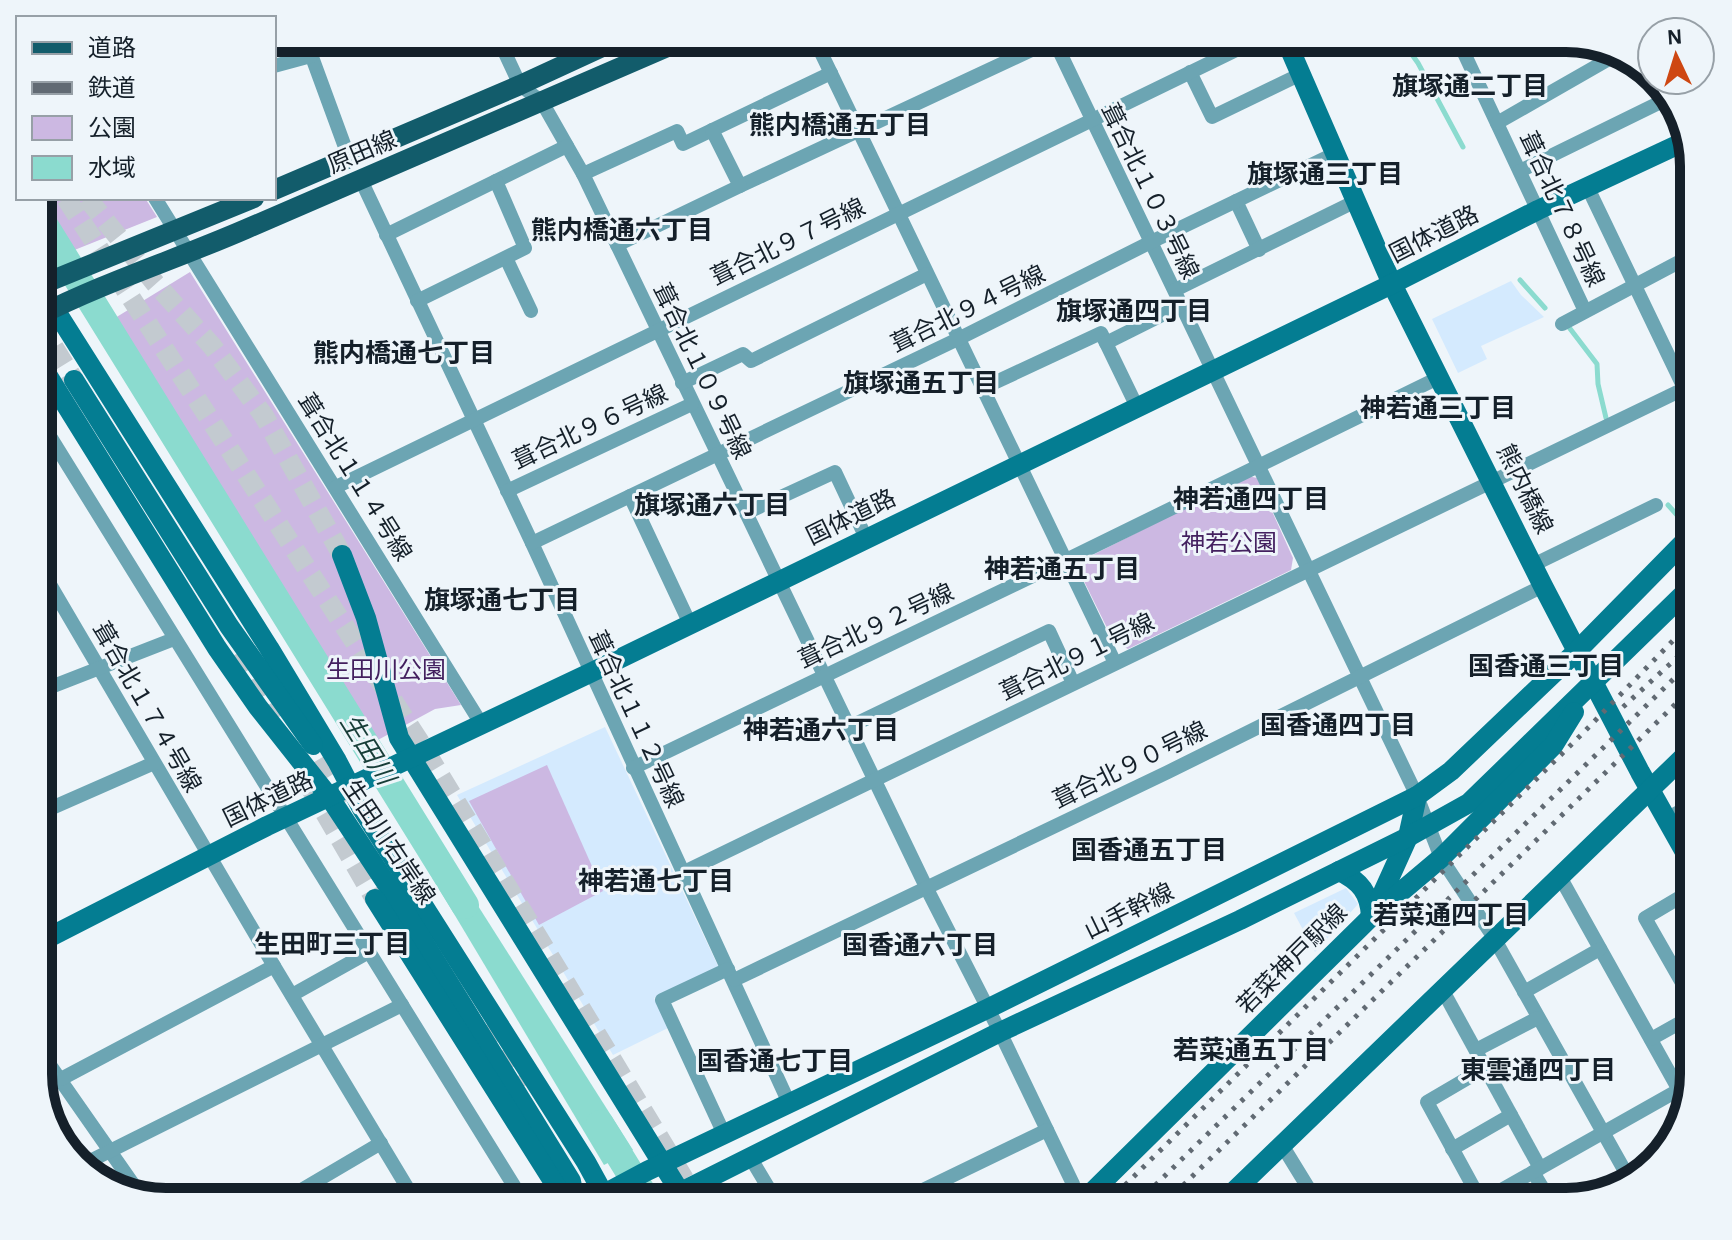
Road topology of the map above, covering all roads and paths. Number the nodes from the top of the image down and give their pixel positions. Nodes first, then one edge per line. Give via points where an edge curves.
1 (310, 52) edge
2 (505, 52) edge
3 (587, 52) edge
4 (656, 52) edge
5 (821, 52) edge
6 (1025, 52) edge
7 (1059, 52) edge
8 (1232, 52) edge
9 (1291, 52) edge
10 (1464, 52) edge
11 (311, 56) junction
12 (1607, 60) edge
13 (276, 65) edge
14 (1190, 72) junction
15 (831, 73) junction
16 (1301, 74) junction
17 (520, 85) junction
18 (542, 102) junction
19 (1661, 102) edge
20 (1091, 122) junction
21 (1497, 123) junction
22 (858, 129) junction
23 (712, 130) junction
24 (1678, 145) edge
25 (567, 146) junction
26 (1336, 153) junction
27 (349, 158) junction
28 (1520, 171) junction
29 (583, 174) junction
30 (361, 180) junction
31 (496, 181) junction
32 (740, 186) junction
33 (1588, 188) junction
34 (276, 189) edge
35 (156, 200) edge
36 (249, 200) edge
37 (1236, 201) junction
38 (1356, 201) junction
39 (1538, 210) junction
40 (898, 213) junction
41 (176, 231) junction
42 (386, 235) junction
43 (1151, 242) junction
44 (617, 245) junction
45 (1259, 250) junction
46 (189, 253) junction
47 (506, 258) junction
48 (1680, 262) edge
49 (927, 274) junction
50 (52, 281) edge
51 (1392, 284) junction
52 (1635, 286) junction
53 (1175, 290) junction
54 (417, 301) junction
55 (1182, 305) junction
56 (54, 308) edge
57 (531, 311) dead end
58 (1585, 311) junction
59 (1562, 324) dead end
60 (656, 330) junction
61 (958, 339) junction
62 (1106, 343) junction
63 (1214, 370) junction
64 (1680, 370) edge
65 (1440, 377) junction
66 (74, 380) tunnel mouth
67 (52, 383) tunnel mouth
68 (682, 383) junction
69 (983, 388) junction
70 (1680, 396) edge
71 (692, 404) junction
72 (1137, 407) junction
73 (472, 419) junction
74 (52, 440) edge
75 (718, 456) junction
76 (1020, 463) junction
77 (1259, 464) junction
78 (1492, 482) junction
79 (336, 487) junction
80 (507, 491) junction
81 (630, 496) junction
82 (1656, 505) dead end
83 (746, 513) junction
84 (866, 538) junction
85 (532, 543) junction
86 (1680, 546) edge
87 (342, 555) tunnel mouth
88 (1066, 560) junction
89 (1533, 565) junction
90 (1309, 570) junction
91 (780, 580) junction
92 (1543, 586) junction
93 (52, 588) edge
94 (1680, 598) edge
95 (690, 624) junction
96 (174, 639) junction
97 (1578, 650) junction
98 (1115, 663) junction
99 (99, 668) junction
100 (590, 673) junction
101 (824, 675) junction
102 (1359, 677) junction
103 (1594, 682) junction
104 (1073, 683) junction
105 (52, 686) edge
106 (482, 725) junction
107 (849, 727) junction
108 (1680, 760) edge
109 (405, 761) junction
110 (154, 763) junction
111 (633, 768) junction
112 (874, 779) junction
113 (355, 785) junction
114 (1649, 789) junction
115 (1417, 796) junction
116 (330, 798) junction
117 (52, 808) edge
118 (1680, 812) edge
119 (284, 819) junction
120 (1666, 819) junction
121 (1430, 825) junction
122 (1408, 837) junction
123 (1680, 844) edge
124 (209, 857) junction
125 (1441, 858) junction
126 (1339, 871) junction
127 (682, 873) junction
128 (1559, 875) junction
129 (927, 889) junction
130 (1680, 897) edge
131 (375, 899) tunnel mouth
132 (1371, 917) junction
133 (52, 936) edge
134 (1494, 938) junction
135 (1600, 949) junction
136 (369, 952) junction
137 (274, 966) junction
138 (731, 975) junction
139 (1680, 979) edge
140 (1442, 989) junction
141 (1524, 992) junction
142 (292, 995) junction
143 (402, 1005) junction
144 (987, 1009) junction
145 (1538, 1018) junction
146 (1680, 1023) edge
147 (1000, 1032) junction
148 (1651, 1039) junction
149 (321, 1044) junction
150 (1476, 1050) junction
151 (52, 1067) edge
152 (1485, 1068) junction
153 (61, 1079) junction
154 (1680, 1079) edge
155 (1679, 1090) edge
156 (789, 1103) junction
157 (1511, 1115) junction
158 (1047, 1130) junction
159 (1603, 1133) junction
160 (724, 1134) junction
161 (381, 1143) junction
162 (1282, 1145) junction
163 (1452, 1149) junction
164 (112, 1151) junction
165 (750, 1157) junction
166 (92, 1161) edge
167 (654, 1168) junction
168 (1536, 1170) junction
169 (1625, 1171) edge
170 (133, 1183) edge
171 (305, 1188) edge
172 (408, 1188) edge
173 (515, 1188) edge
174 (557, 1188) edge
175 (571, 1188) edge
176 (599, 1188) edge
177 (618, 1188) edge
178 (664, 1188) edge
179 (689, 1188) edge
180 (769, 1188) edge
181 (937, 1188) edge
182 (1073, 1188) edge
183 (1096, 1188) edge
184 (1244, 1188) edge
185 (1308, 1188) edge
186 (1473, 1188) edge
187 (1505, 1188) edge
188 (1544, 1188) edge

1 - 11 street
2 - 17 street
3 - 17 main road, 原田線
4 - 18 main road, 原田線
5 - 15 street
6 - 22 street
7 - 20 street, 葺合北１０３号線
8 - 14 street, 葺合北９７号線
9 - 16 street, 熊内橋線
10 - 21 street, 葺合北７８号線
11 - 13 street
11 - 27 street
12 - 21 street
14 - 16 street via 1212,117
14 - 20 street, 葺合北９７号線
15 - 22 street
15 - 23 street
16 - 26 street, 熊内橋線
17 - 18 street, 葺合北１０９号線
17 - 27 main road, 原田線
18 - 25 street, 葺合北１０９号線
18 - 30 main road, 原田線
19 - 28 street
20 - 40 street, 葺合北９７号線
20 - 43 street, 葺合北１０３号線
21 - 28 street, 葺合北７８号線
22 - 32 street
22 - 40 street
23 - 29 street via 683,144 677,131
23 - 32 street
24 - 33 street, 国体道路
25 - 29 street, 葺合北１０９号線
25 - 31 street
26 - 37 street, 葺合北９４号線
26 - 38 street, 熊内橋線
27 - 34 main road, 原田線
28 - 39 street, 葺合北７８号線
29 - 44 street, 葺合北１０９号線
30 - 42 street, 葺合北１１２号線
30 - 46 main road, 原田線
31 - 42 street
31 - 47 street via 525,248
32 - 44 street
33 - 39 street, 国体道路
33 - 52 street
35 - 41 street, 葺合北１１４号線
36 - 41 main road
37 - 43 street, 葺合北９４号線
37 - 45 street
38 - 45 street
38 - 51 street, 熊内橋線
39 - 51 street, 国体道路
39 - 58 street, 葺合北７８号線
40 - 49 street
40 - 60 street, 葺合北９７号線
41 - 46 street, 葺合北１１４号線
41 - 50 main road
42 - 54 street, 葺合北１１２号線
43 - 53 street, 葺合北１０３号線
43 - 61 street, 葺合北９４号線
44 - 60 street, 葺合北１０９号線
45 - 53 street
46 - 56 main road, 原田線
46 - 79 street, 葺合北１１４号線
47 - 54 street
47 - 57 street
48 - 52 street
49 - 61 street
49 - 68 street via 751,361 743,354
51 - 63 street, 国体道路
51 - 65 street, 熊内橋線
52 - 58 street
52 - 64 street
53 - 55 street, 葺合北１０３号線
54 - 73 street, 葺合北１１２号線
55 - 62 street
55 - 63 street, 葺合北１０３号線
56 - 113 street
58 - 59 street
60 - 68 street, 葺合北１０９号線
60 - 73 street, 葺合北９７号線
61 - 69 street
61 - 75 street, 葺合北９４号線
62 - 69 street via 1101,333
62 - 72 street
63 - 72 street, 国体道路
63 - 77 street, 葺合北１０３号線
65 - 77 street, 葺合北９２号線
65 - 78 street, 熊内橋線
66 - 113 street via 229,626 328,766
67 - 116 street, 生田川右岸線 via 217,648
68 - 71 street, 葺合北１０９号線
69 - 76 street
70 - 78 street, 葺合北９１号線
71 - 75 street, 葺合北１０９号線
71 - 80 street, 葺合北９６号線
72 - 76 street, 国体道路
73 - 79 street, 葺合北９７号線
73 - 80 street, 葺合北１１２号線
74 - 96 street
75 - 81 street, 葺合北９４号線
75 - 83 street, 葺合北１０９号線
76 - 84 street, 国体道路
76 - 88 street
77 - 88 street, 葺合北９２号線
77 - 90 street, 葺合北１０３号線
78 - 89 street, 熊内橋線
78 - 90 street, 葺合北９１号線
79 - 106 street, 葺合北１１４号線
80 - 85 street, 葺合北１１２号線
81 - 85 street, 葺合北９４号線
81 - 95 street
82 - 89 street
83 - 84 street via 835,472
83 - 91 street, 葺合北１０９号線
84 - 91 street, 国体道路
85 - 100 street, 葺合北１１２号線
86 - 97 street, 山手幹線
87 - 109 street via 366,618
88 - 98 street
88 - 101 street, 葺合北９２号線
89 - 92 street, 熊内橋線
90 - 98 street, 葺合北９１号線
90 - 102 street, 葺合北１０３号線
91 - 95 street, 国体道路
91 - 101 street, 葺合北１０９号線
92 - 97 street, 熊内橋線
92 - 102 street, 葺合北９０号線
93 - 99 street, 葺合北１７４号線
94 - 103 street
95 - 100 street, 国体道路
96 - 99 street
96 - 119 street
97 - 103 street, 熊内橋線
97 - 115 street, 山手幹線 via 1451,771
98 - 104 street, 葺合北９１号線
99 - 105 street
99 - 110 street, 葺合北１７４号線
100 - 106 street, 国体道路
100 - 111 street, 葺合北１１２号線
101 - 107 street, 葺合北１０９号線
101 - 111 street, 葺合北９２号線
102 - 115 street, 葺合北１０３号線
102 - 129 street, 葺合北９０号線
103 - 114 street, 熊内橋線
103 - 121 street via 1469,803
103 - 125 street, 若菜神戸駅線 via 1553,746
104 - 107 street via 1049,631
104 - 112 street, 葺合北９１号線
106 - 109 street, 国体道路
107 - 112 street, 葺合北１０９号線
108 - 114 street
109 - 113 street, 国体道路
109 - 167 street
110 - 117 street
110 - 124 street, 葺合北１７４号線
111 - 127 street, 葺合北１１２号線
112 - 127 street, 葺合北９１号線
112 - 129 street, 葺合北１０９号線
113 - 116 street, 国体道路
113 - 176 street, 生田川右岸線
114 - 120 street, 熊内橋線
114 - 128 street
115 - 121 street, 葺合北１０３号線
115 - 122 street
115 - 144 street, 山手幹線
116 - 119 street, 国体道路
116 - 175 street, 生田川右岸線
118 - 120 street
119 - 124 street, 国体道路
119 - 136 street
120 - 123 street, 熊内橋線
121 - 122 street
121 - 125 street, 葺合北１０３号線
122 - 126 street
122 - 132 street
124 - 133 street, 国体道路
124 - 137 street, 葺合北１７４号線
125 - 132 street, 若菜神戸駅線
125 - 134 street, 葺合北１０３号線
126 - 132 street via 1356,879 1371,900
126 - 147 street
127 - 138 street, 葺合北１１２号線
128 - 134 street
128 - 135 street
129 - 138 street, 葺合北９０号線
129 - 144 street, 葺合北１０９号線
130 - 139 street via 1645,918
131 - 174 street
132 - 183 street, 若菜神戸駅線
134 - 140 street
134 - 141 street, 葺合北１０３号線
135 - 141 street
135 - 148 street
136 - 142 street
136 - 143 street
137 - 142 street, 葺合北１７４号線
137 - 153 street
138 - 156 street, 葺合北１１２号線
138 - 160 street, 葺合北９０号線 via 662,1000
140 - 150 street
140 - 162 street
141 - 145 street, 葺合北１０３号線
142 - 149 street, 葺合北１７４号線
143 - 149 street
143 - 173 street
144 - 147 street, 葺合北１０９号線
144 - 156 street, 山手幹線
145 - 150 street
145 - 159 street, 葺合北１０３号線
146 - 148 street
147 - 158 street, 葺合北１０９号線
147 - 165 street
148 - 154 street
149 - 161 street, 葺合北１７４号線
149 - 164 street
150 - 152 street
151 - 153 street
152 - 157 street
152 - 163 street via 1427,1102
153 - 164 street
155 - 159 street
156 - 160 street, 山手幹線
157 - 163 street
157 - 168 street
158 - 181 street
158 - 182 street, 葺合北１０９号線
159 - 168 street
159 - 169 street, 葺合北１０３号線
160 - 167 street, 山手幹線
161 - 171 street
161 - 172 street, 葺合北１７４号線
162 - 184 street
162 - 185 street
163 - 186 street
164 - 166 street
164 - 170 street
165 - 179 street
165 - 180 street
167 - 177 street, 山手幹線
167 - 178 street
168 - 187 street
168 - 188 street

